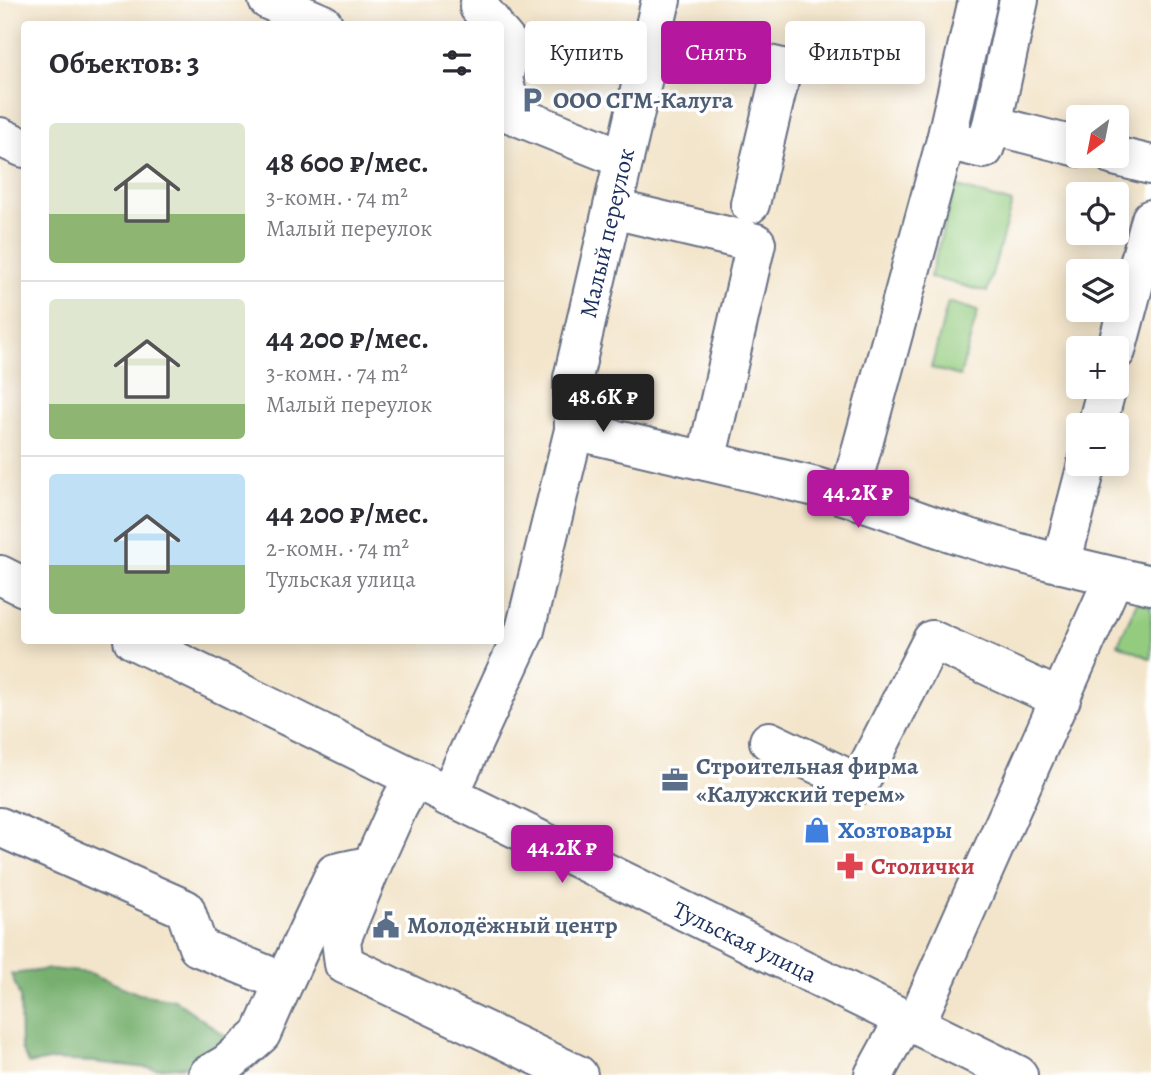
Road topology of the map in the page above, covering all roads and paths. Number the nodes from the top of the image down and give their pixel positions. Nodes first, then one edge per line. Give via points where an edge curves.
1 (268, 0) edge
2 (661, 0) edge
3 (978, 0) edge
4 (1019, 0) edge
5 (316, 21) edge
6 (504, 38) edge
7 (652, 38) junction
8 (504, 74) edge
9 (504, 82) edge
10 (992, 125) junction
11 (0, 137) edge
12 (946, 141) junction
13 (1066, 144) edge
14 (21, 147) edge
15 (624, 159) junction
16 (1129, 160) edge
17 (1151, 165) edge
18 (750, 204) dead end
19 (613, 209) junction
20 (1151, 219) edge
21 (1120, 336) edge
22 (574, 430) junction
23 (706, 461) junction
24 (1084, 476) edge
25 (849, 495) junction
26 (1061, 564) junction
27 (0, 575) edge
28 (1114, 577) junction
29 (1151, 585) edge
30 (21, 586) edge
31 (141, 644) edge
32 (1061, 699) junction
33 (769, 741) dead end
34 (413, 779) junction
35 (448, 797) junction
36 (0, 827) edge
37 (372, 865) junction
38 (284, 982) junction
39 (909, 1022) junction
40 (221, 1071) edge
41 (578, 1075) edge
42 (874, 1075) edge
43 (1018, 1075) edge

1 - 5 street
2 - 7 street, Малый переулок
3 - 12 street
4 - 10 street
6 - 8 street via 511,47
7 - 15 street, Малый переулок
7 - 18 street via 782,68
9 - 15 street via 512,114
10 - 12 street via 984,149
10 - 13 street
11 - 14 street
12 - 25 street
15 - 19 street, Малый переулок
16 - 17 street
19 - 22 street, Малый переулок via 573,378
19 - 23 street via 756,243
20 - 21 street
22 - 23 street
22 - 35 street, Малый переулок via 525,630
23 - 25 street
24 - 26 street
25 - 26 street via 968,538
26 - 28 street
27 - 30 street
28 - 29 street
28 - 32 street
31 - 34 street, Тульская улица
32 - 33 street via 932,640 859,784
32 - 39 street
34 - 35 street, Тульская улица
34 - 37 street
35 - 39 street, Тульская улица
36 - 38 street via 185,909 198,947
37 - 38 street via 335,873
37 - 41 street via 341,940 344,964
38 - 40 street via 261,1034
39 - 42 street
39 - 43 street, Тульская улица

